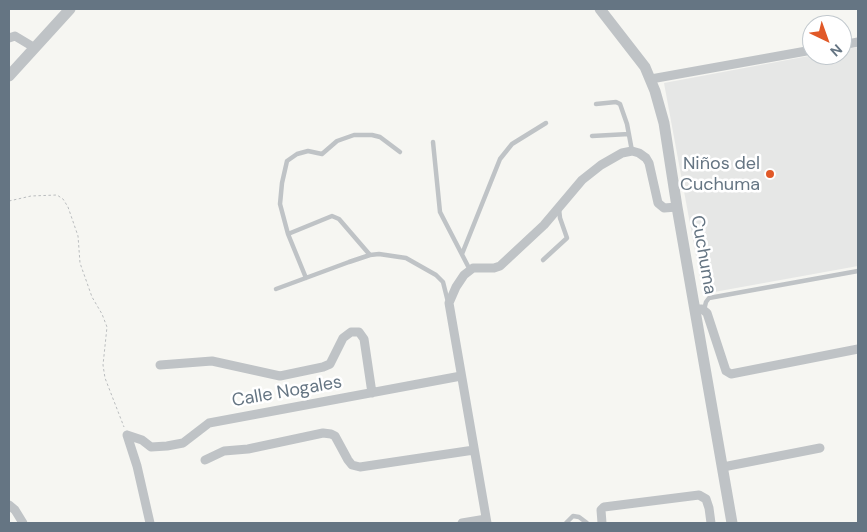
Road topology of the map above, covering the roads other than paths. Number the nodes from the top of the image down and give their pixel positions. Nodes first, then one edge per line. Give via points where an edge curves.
1 (70, 9) edge
2 (600, 9) edge
3 (9, 38) edge
4 (35, 48) junction
5 (802, 52) edge
6 (9, 76) edge
7 (651, 79) junction
8 (596, 104) dead end
9 (546, 123) dead end
10 (629, 134) junction
11 (592, 136) dead end
12 (433, 142) dead end
13 (632, 151) junction
14 (400, 152) dead end
15 (676, 207) junction
16 (559, 208) junction
17 (288, 234) junction
18 (370, 254) junction
19 (462, 254) junction
20 (544, 260) dead end
21 (470, 270) junction
22 (858, 271) edge
23 (306, 278) junction
24 (276, 289) dead end
25 (449, 303) junction
26 (700, 310) junction
27 (858, 350) edge
28 (160, 365) dead end
29 (461, 376) junction
30 (372, 393) junction
31 (820, 448) dead end
32 (474, 450) junction
33 (205, 460) dead end
34 (723, 467) junction
35 (9, 505) edge
36 (486, 521) edge
37 (23, 523) edge
38 (150, 523) edge
39 (462, 523) edge
40 (566, 523) edge
41 (586, 523) edge
42 (602, 523) edge
43 (711, 523) edge
44 (732, 523) edge

1 - 4 street
2 - 7 street, Cuchuma
3 - 4 street via 15,36
4 - 6 street
5 - 7 street
7 - 15 street, Cuchuma via 664,123
8 - 10 lane via 620,104
9 - 19 lane via 512,144 500,159
10 - 11 lane
10 - 13 lane
12 - 19 lane via 440,212
13 - 15 street via 649,163 661,206
13 - 16 street via 610,158 592,172
14 - 17 lane via 372,134 337,140 322,154 297,154 288,161 282,183 280,204
15 - 26 street, Cuchuma
16 - 20 lane via 567,238
16 - 21 street via 500,266
17 - 18 lane via 336,216
17 - 23 lane
18 - 23 lane
18 - 25 lane via 406,258 436,275 443,282
19 - 21 lane
21 - 25 street
22 - 26 lane via 710,298
23 - 24 lane
25 - 29 street
26 - 27 street via 707,313 726,370 731,374
26 - 34 street, Cuchuma
28 - 30 street via 212,361 280,376 330,364 344,338 351,332 359,332 364,339
29 - 30 street, Calle Nogales
29 - 32 street
30 - 38 street, Calle Nogales via 209,423 183,443 167,446 151,447 127,435
31 - 34 street
32 - 33 street via 360,467 352,465 335,436 323,433 224,451
32 - 36 street
34 - 44 street, Cuchuma
35 - 37 street
36 - 39 street
40 - 41 lane via 573,516
42 - 43 street via 601,510 604,507 699,495 706,499

